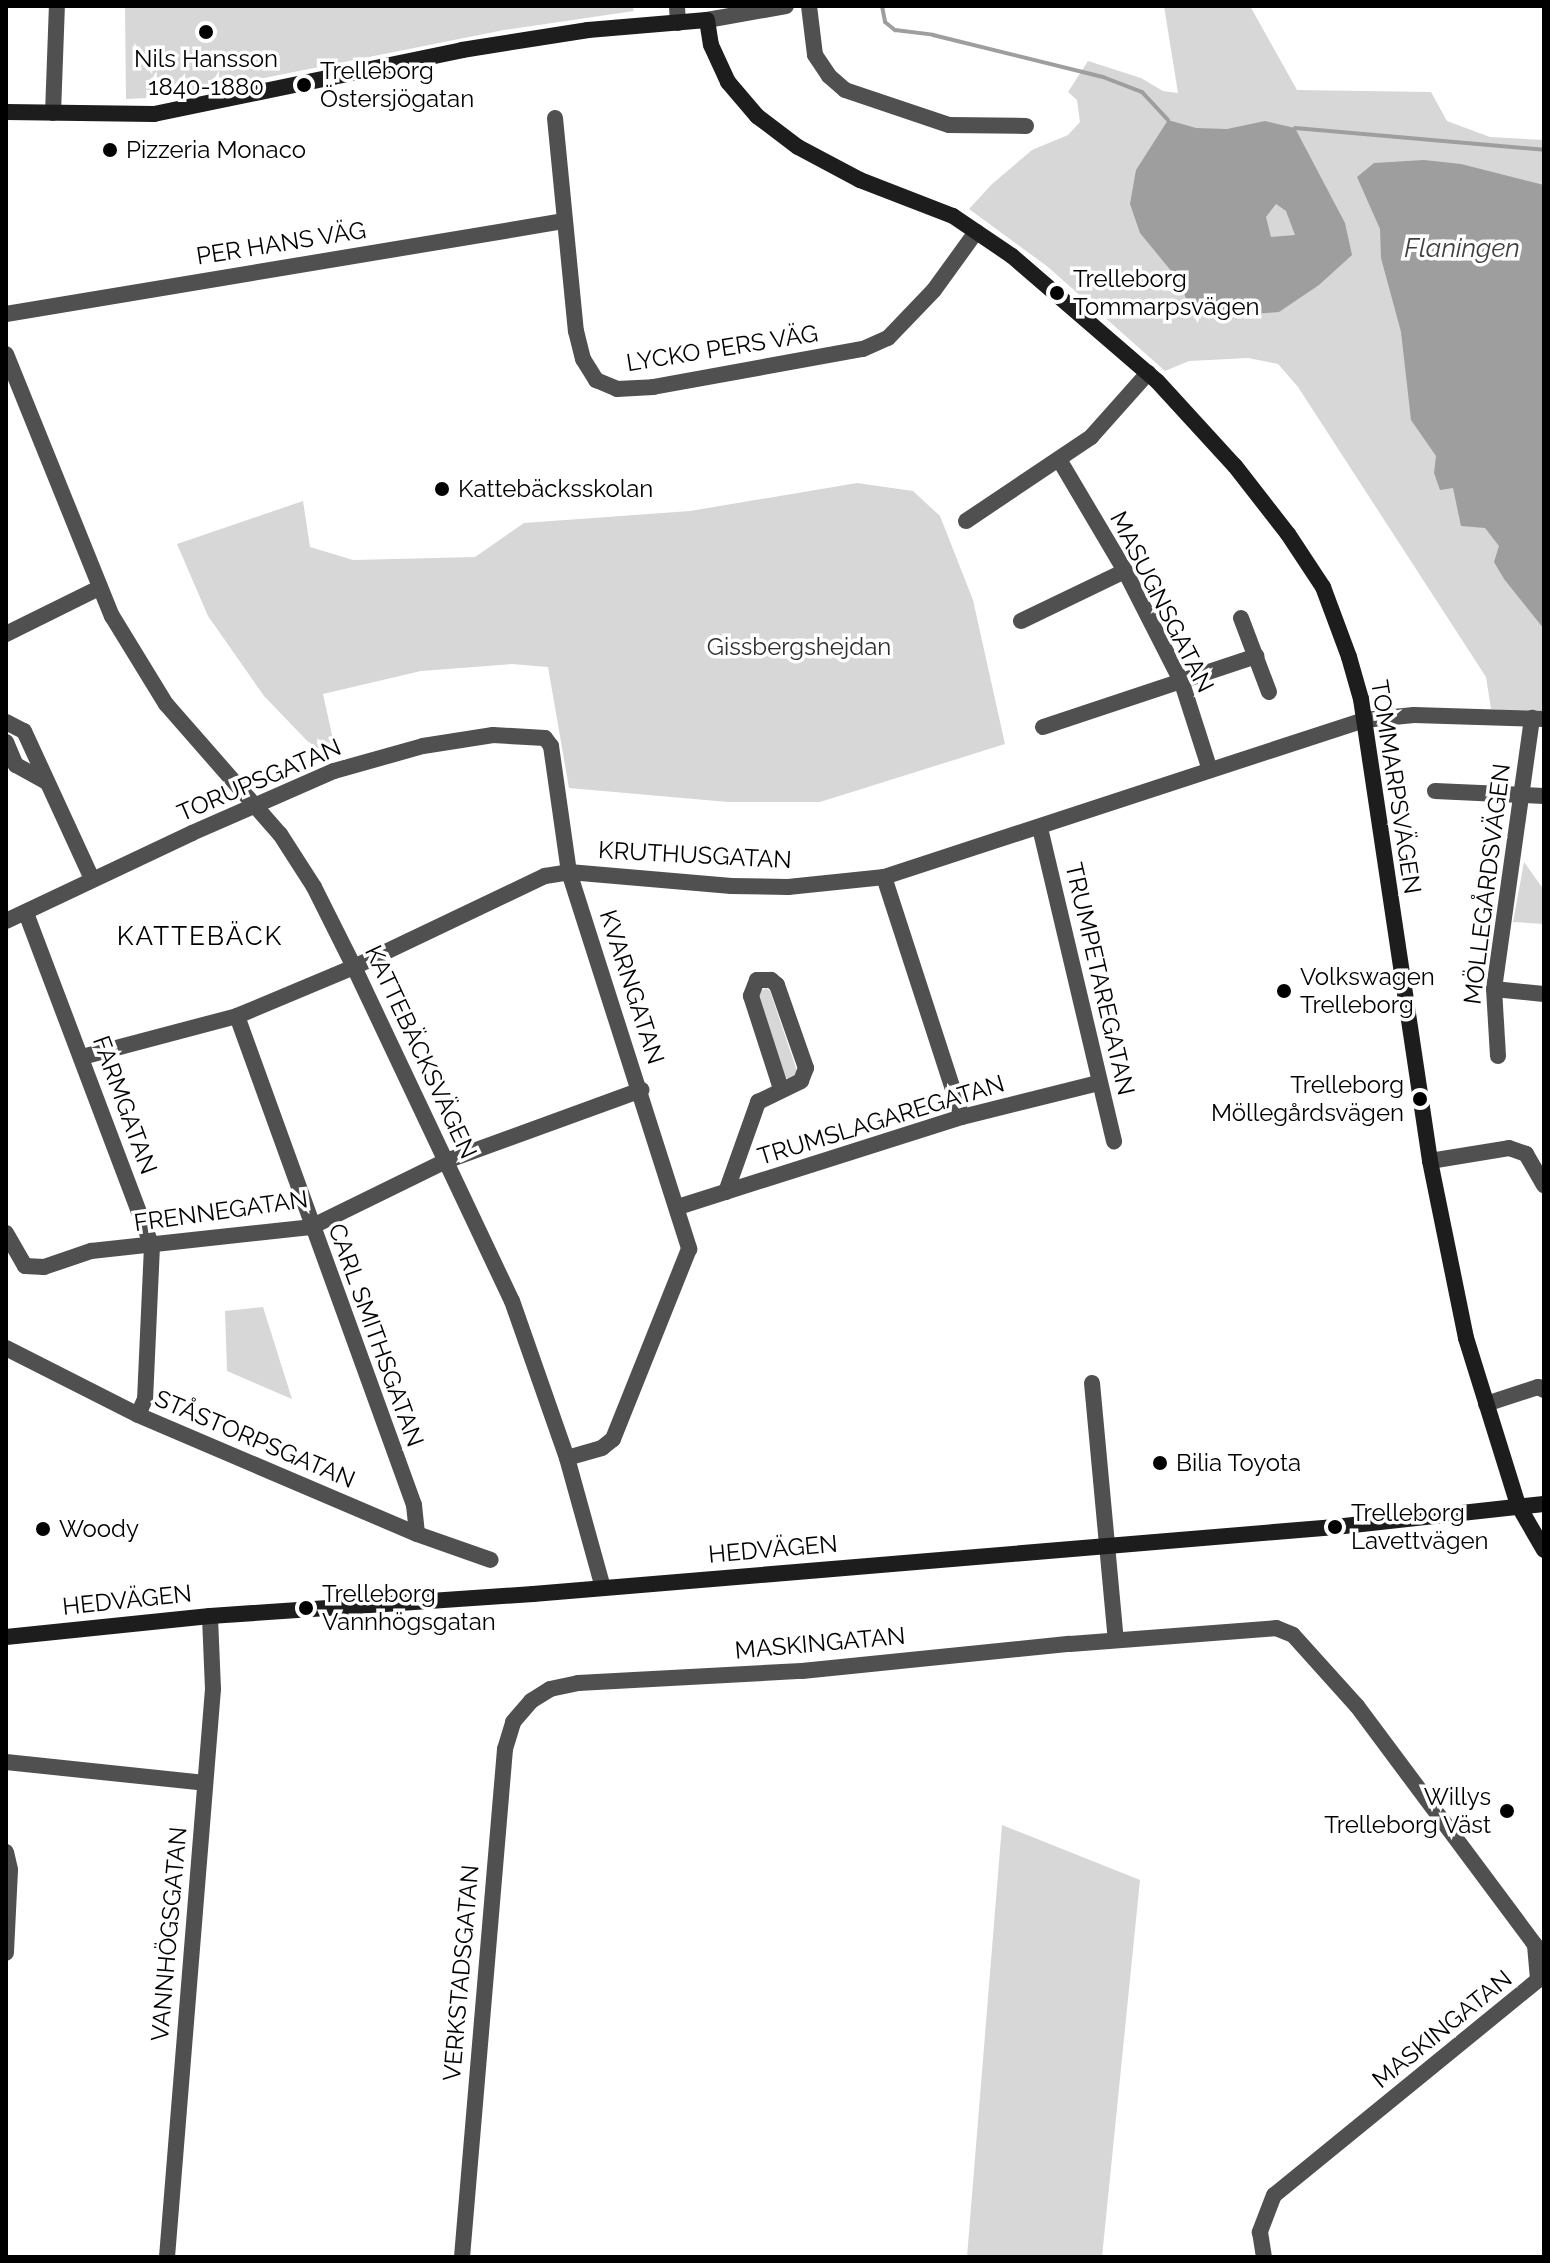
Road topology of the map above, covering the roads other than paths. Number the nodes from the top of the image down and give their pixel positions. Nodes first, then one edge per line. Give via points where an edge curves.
1 (57, 6) edge
2 (786, 6) edge
3 (809, 6) edge
4 (678, 15) edge
5 (707, 20) junction
6 (6, 112) edge
7 (53, 113) junction
8 (555, 118) dead end
9 (1026, 126) dead end
10 (564, 221) junction
11 (976, 232) junction
12 (6, 314) edge
13 (6, 354) edge
14 (1148, 373) junction
15 (1060, 461) junction
16 (966, 521) dead end
17 (1125, 571) junction
18 (99, 588) junction
19 (1241, 618) dead end
20 (1021, 621) dead end
21 (6, 634) edge
22 (1256, 656) junction
23 (1182, 683) junction
24 (1269, 692) dead end
25 (1538, 718) edge
26 (1364, 720) junction
27 (6, 722) edge
28 (1043, 727) dead end
29 (545, 738) joint
30 (6, 742) edge
31 (1210, 770) junction
32 (45, 781) junction
33 (1435, 791) dead end
34 (1523, 794) junction
35 (1544, 796) edge
36 (257, 807) junction
37 (1040, 828) junction
38 (569, 872) junction
39 (884, 877) junction
40 (92, 879) junction
41 (26, 913) junction
42 (6, 921) edge
43 (354, 967) junction
44 (1494, 989) junction
45 (1544, 994) edge
46 (237, 1016) junction
47 (1498, 1056) dead end
48 (82, 1057) junction
49 (1098, 1083) junction
50 (781, 1089) junction
51 (641, 1090) junction
52 (962, 1117) junction
53 (1114, 1141) dead end
54 (446, 1161) junction
55 (1430, 1161) junction
56 (1544, 1185) edge
57 (726, 1192) junction
58 (678, 1207) junction
59 (311, 1227) junction
60 (6, 1233) edge
61 (152, 1246) junction
62 (6, 1348) edge
63 (1092, 1383) dead end
64 (1544, 1390) edge
65 (1486, 1404) junction
66 (138, 1415) junction
67 (567, 1458) junction
68 (1544, 1504) edge
69 (1518, 1505) junction
70 (417, 1534) junction
71 (1106, 1545) junction
72 (1544, 1550) edge
73 (491, 1560) dead end
74 (603, 1588) junction
75 (210, 1616) junction
76 (6, 1637) edge
77 (1116, 1640) junction
78 (531, 1701) joint
79 (6, 1762) edge
80 (205, 1783) junction
81 (6, 1852) edge
82 (8, 1896) edge
83 (6, 1953) edge
84 (167, 2257) edge
85 (462, 2257) edge
86 (1264, 2257) edge

1 - 7 street
2 - 5 street
3 - 9 street via 815,55 845,90 949,125
4 - 5 street
4 - 7 street via 462,50 154,114
5 - 11 street, TOMMARPSVÄGEN via 711,45 728,82 757,116 798,147 860,180 927,203
6 - 7 street
8 - 10 street, LYCKO PERS VÄG
10 - 11 street, LYCKO PERS VÄG via 583,359 596,380 617,389 848,352 888,338 934,290
10 - 12 street, PER HANS VÄG
11 - 14 street, TOMMARPSVÄGEN via 1012,256
13 - 18 street, KATTEBÄCKSVÄGEN
14 - 15 street via 1091,437
14 - 26 street, TOMMARPSVÄGEN via 1235,466 1323,587 1349,657
15 - 16 street
15 - 17 street, MASUGNSGATAN
17 - 20 street
17 - 23 street, MASUGNSGATAN
18 - 21 street
18 - 36 street, KATTEBÄCKSVÄGEN via 166,704
19 - 22 street
22 - 23 street
22 - 24 street
23 - 28 street
23 - 31 street, MASUGNSGATAN
25 - 26 street, KRUTHUSGATAN via 1414,715
25 - 34 street, MÖLLEGÅRDSVÄGEN
26 - 31 street, KRUTHUSGATAN
26 - 55 street, TOMMARPSVÄGEN
27 - 32 street via 24,731
29 - 36 street, TORUPSGATAN via 493,735 423,746 334,771
29 - 38 street, KVARNGATAN via 551,746
30 - 32 street via 16,765
31 - 37 street, KRUTHUSGATAN
32 - 40 street
33 - 34 street
34 - 35 street
34 - 44 street, MÖLLEGÅRDSVÄGEN
36 - 40 street, TORUPSGATAN
36 - 43 street, KATTEBÄCKSVÄGEN via 314,887
37 - 39 street, KRUTHUSGATAN
37 - 49 street, TRUMPETAREGATAN
38 - 39 street, KRUTHUSGATAN via 788,887
38 - 43 street, KRUTHUSGATAN via 545,876
38 - 51 street, KVARNGATAN
39 - 52 street
40 - 41 street, TORUPSGATAN
41 - 42 street, TORUPSGATAN
41 - 48 street, FARMGATAN
43 - 46 street, KRUTHUSGATAN
43 - 54 street, KATTEBÄCKSVÄGEN
44 - 45 street
44 - 47 street, MÖLLEGÅRDSVÄGEN
46 - 48 street, KRUTHUSGATAN
46 - 59 street, CARL SMITHSGATAN
48 - 61 street, FARMGATAN
49 - 52 street, TRUMSLAGAREGATAN
49 - 53 street, TRUMPETAREGATAN
50 - 50 street via 801,1081 806,1068 777,985 757,980 751,996
50 - 57 street via 758,1102
51 - 54 street, FRENNEGATAN
51 - 58 street, KVARNGATAN
52 - 57 street, TRUMSLAGAREGATAN
54 - 59 street, FRENNEGATAN
54 - 67 street, KATTEBÄCKSVÄGEN via 512,1301
55 - 56 street via 1509,1148 1526,1154
55 - 65 street, TOMMARPSVÄGEN via 1466,1338
57 - 58 street, TRUMSLAGAREGATAN
58 - 67 street, KVARNGATAN via 689,1249 613,1439 602,1448
59 - 61 street, FRENNEGATAN
59 - 70 street, CARL SMITHSGATAN via 414,1505
60 - 61 street, FRENNEGATAN via 25,1266 44,1267 91,1251
61 - 66 street, FARMGATAN via 145,1399
62 - 66 street, STÅSTORPSGATAN
63 - 71 street
64 - 65 street via 1538,1387
65 - 69 street, TOMMARPSVÄGEN
66 - 70 street, STÅSTORPSGATAN
67 - 74 street, KATTEBÄCKSVÄGEN
68 - 69 street, HEDVÄGEN
69 - 71 street, HEDVÄGEN via 1335,1527
69 - 72 street, TOMMARPSVÄGEN
70 - 73 street, STÅSTORPSGATAN
71 - 74 street, HEDVÄGEN
71 - 77 street
74 - 75 street, HEDVÄGEN
75 - 76 street, HEDVÄGEN
75 - 80 street, VANNHÖGSGATAN via 213,1689
77 - 78 street, MASKINGATAN via 802,1671 578,1683 550,1689
77 - 86 street, MASKINGATAN via 1276,1628 1293,1635 1357,1706 1535,1945 1538,1980 1525,1995 1274,2195 1260,2232
78 - 85 street, VERKSTADSGATAN via 513,1722 505,1749
79 - 80 street
80 - 84 street, VANNHÖGSGATAN
81 - 82 street
82 - 83 street

